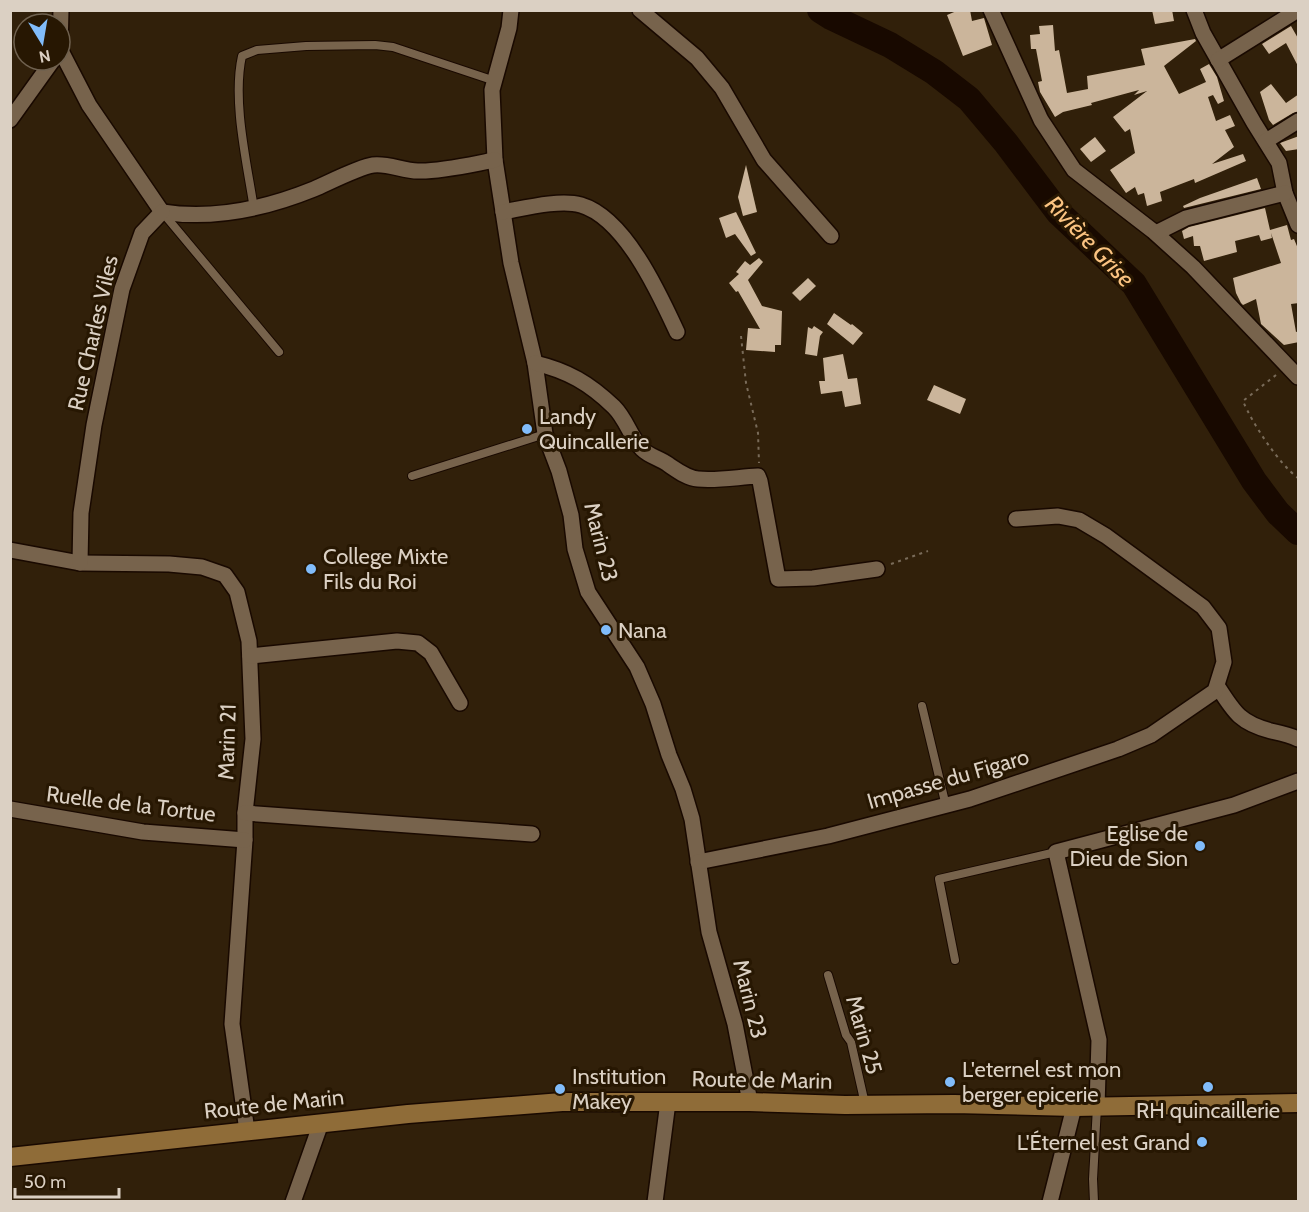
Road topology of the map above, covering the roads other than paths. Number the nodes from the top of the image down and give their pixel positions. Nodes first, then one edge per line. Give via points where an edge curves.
1 (511, 10) edge
2 (640, 10) edge
3 (991, 10) edge
4 (1194, 10) edge
5 (1298, 10) edge
6 (1218, 60) junction
7 (44, 72) edge
8 (72, 72) edge
9 (495, 81) junction
10 (10, 120) edge
11 (1299, 121) edge
12 (1266, 141) junction
13 (495, 160) junction
14 (1285, 193) junction
15 (254, 209) junction
16 (162, 212) junction
17 (503, 212) junction
18 (1299, 225) edge
19 (1156, 233) junction
20 (831, 236) dead end
21 (676, 332) dead end
22 (279, 352) dead end
23 (535, 363) junction
24 (1293, 371) edge
25 (545, 434) junction
26 (412, 476) dead end
27 (1016, 519) dead end
28 (10, 550) edge
29 (80, 563) junction
30 (877, 569) road end
31 (249, 656) junction
32 (1218, 687) junction
33 (460, 703) dead end
34 (922, 705) dead end
35 (1299, 739) edge
36 (1299, 781) edge
37 (946, 806) junction
38 (10, 809) edge
39 (246, 813) junction
40 (532, 834) dead end
41 (245, 840) junction
42 (1056, 852) junction
43 (698, 862) junction
44 (955, 960) dead end
45 (828, 975) dead end
46 (668, 1102) junction
47 (750, 1102) junction
48 (1299, 1103) edge
49 (865, 1105) junction
50 (1074, 1107) junction
51 (1097, 1107) junction
52 (321, 1123) junction
53 (247, 1131) junction
54 (10, 1157) edge
55 (293, 1202) edge
56 (655, 1202) edge
57 (1050, 1202) edge
58 (1094, 1202) edge

1 - 9 street, Marin 23
2 - 20 street via 697,58 722,88 764,160
3 - 19 street via 1041,120 1074,170
4 - 6 street
5 - 6 street
6 - 12 street
7 - 10 street
8 - 16 street via 89,105
9 - 13 street, Marin 23
9 - 15 lane via 393,47 306,46 257,50 242,56 238,73 239,108
11 - 12 street
12 - 14 street via 1279,163
13 - 15 street via 417,171 373,165
13 - 17 street, Marin 23
14 - 18 street
14 - 19 street via 1186,218
15 - 16 street
16 - 22 lane
16 - 29 street, Rue Charles Viles via 142,233 122,289 94,425 81,513
17 - 21 street via 550,204 581,205 608,220 633,248
17 - 23 street, Marin 23
19 - 24 street
23 - 25 street, Marin 23
23 - 30 street via 560,369 590,386 626,421 640,448 681,473 696,479 758,476 778,579
25 - 26 lane
25 - 43 street, Marin 23 via 571,515 575,549 588,592 637,667 653,704 692,819
27 - 32 street via 1058,516 1079,520 1203,607 1219,628 1224,662
28 - 29 street, Marin 21
29 - 31 street, Marin 21 via 169,564 202,567 225,575 237,592
31 - 33 street via 397,640 418,643 431,653
31 - 39 street, Marin 21 via 253,739
32 - 35 street via 1242,720
32 - 37 street, Impasse du Figaro via 1151,735
34 - 37 lane
36 - 42 street via 1234,805
37 - 43 street, Impasse du Figaro via 828,836
38 - 41 street, Ruelle de la Tortue via 143,832
39 - 40 street
39 - 41 street, Marin 21
41 - 53 street, Marin 21 via 232,1024
42 - 44 lane via 939,879
42 - 51 street via 1099,1040
43 - 47 street, Marin 23 via 709,932 735,1024
45 - 49 lane, Marin 25 via 851,1042
46 - 47 main road, Route de Marin
46 - 52 main road, Route de Marin via 562,1102
46 - 56 street
47 - 49 main road, Route de Marin
48 - 51 main road, Route de Marin
49 - 50 main road, Route de Marin
50 - 51 main road, Route de Marin
50 - 57 street
51 - 58 lane
52 - 53 main road, Route de Marin
52 - 55 street
53 - 54 main road, Route de Marin

